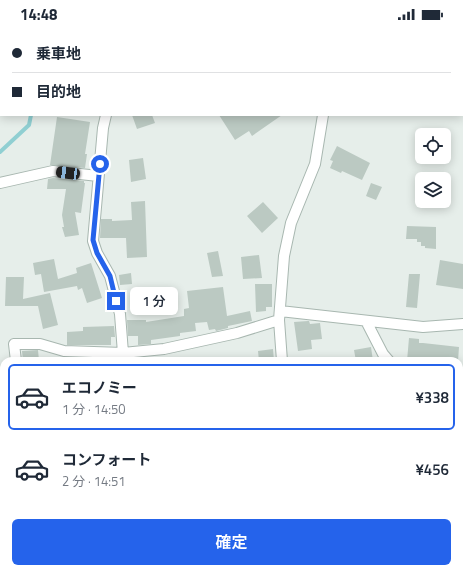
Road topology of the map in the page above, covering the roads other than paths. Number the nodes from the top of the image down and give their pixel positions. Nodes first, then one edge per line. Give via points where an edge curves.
1 (106, 116) edge
2 (323, 116) edge
3 (98, 176) junction
4 (0, 183) edge
5 (280, 316) junction
6 (366, 321) junction
7 (463, 324) edge
8 (123, 353) junction
9 (16, 357) edge
10 (282, 357) edge
11 (386, 357) edge

1 - 3 street
2 - 5 street via 315,164 291,223 284,256
3 - 4 street via 53,171
3 - 8 street via 93,240 110,276 120,314
5 - 6 street
5 - 8 street via 237,333 164,349
5 - 10 street
6 - 7 street via 423,327
6 - 11 street
8 - 9 street via 64,351 40,344 14,344

